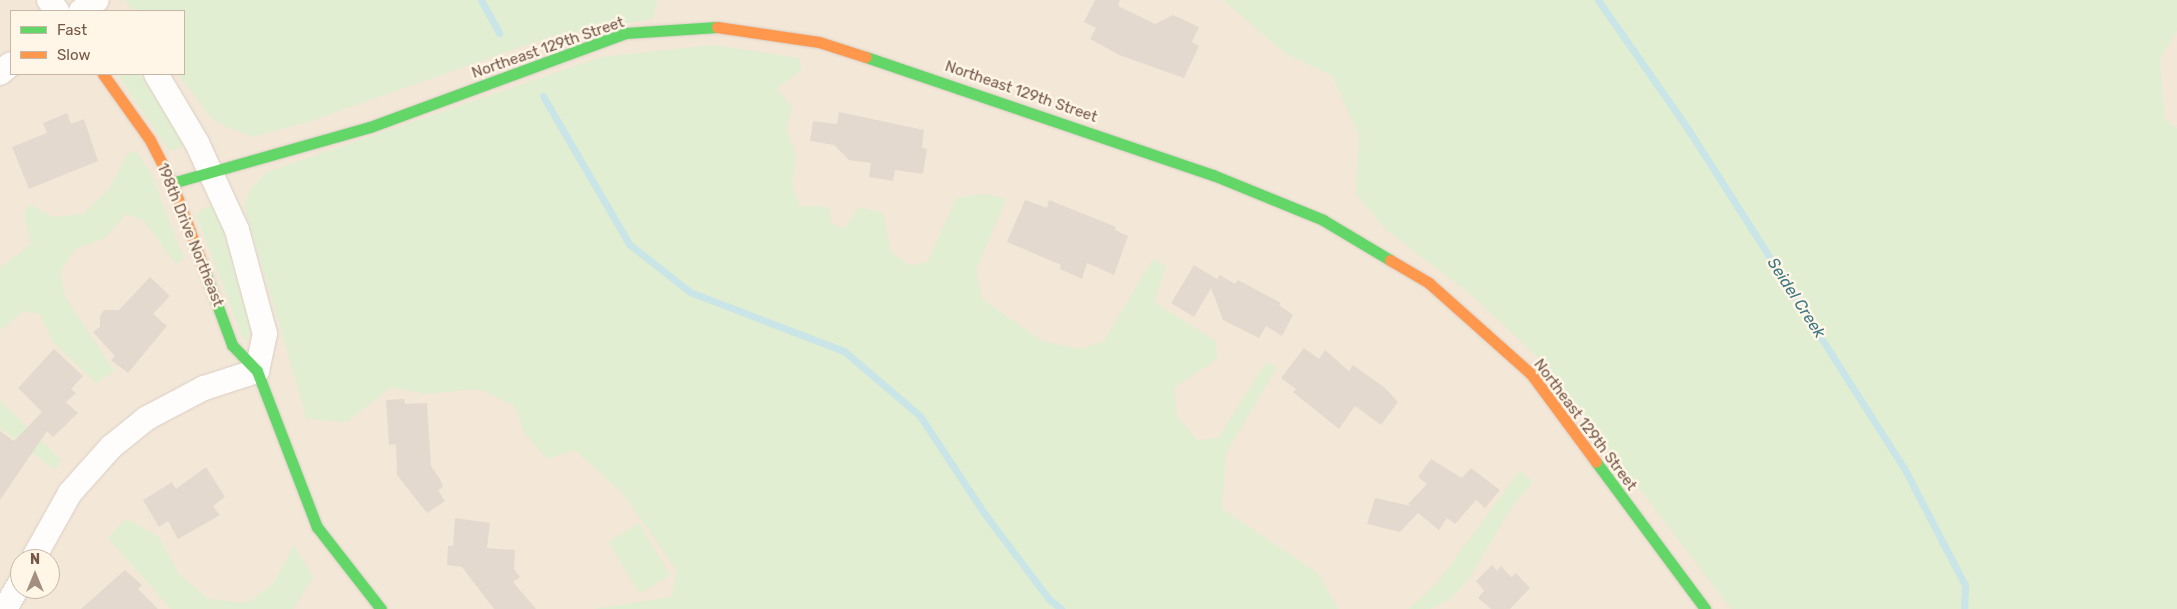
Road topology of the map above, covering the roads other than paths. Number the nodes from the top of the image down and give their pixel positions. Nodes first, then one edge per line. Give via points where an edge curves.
1 (97, 0) edge
2 (101, 0) edge
3 (82, 10) edge
4 (109, 10) edge
5 (10, 65) edge
6 (0, 73) edge
7 (104, 75) edge
8 (157, 75) edge
9 (212, 170) junction
10 (172, 183) junction
11 (257, 371) junction
12 (39, 549) edge
13 (381, 609) edge
14 (1705, 609) edge

1 - 3 street
2 - 4 street
5 - 6 street
7 - 10 street, 198th Drive Northeast via 150,140
8 - 9 street
9 - 10 street, Northeast 129th Street
9 - 11 street via 237,230 265,334
9 - 14 street, Northeast 129th Street via 370,127 626,34 722,27 819,42 1213,175 1322,220 1428,283 1531,374
10 - 11 street, 198th Drive Northeast via 232,345
11 - 12 street via 196,392 147,418 111,447 70,494
11 - 13 street, 198th Drive Northeast via 317,527

